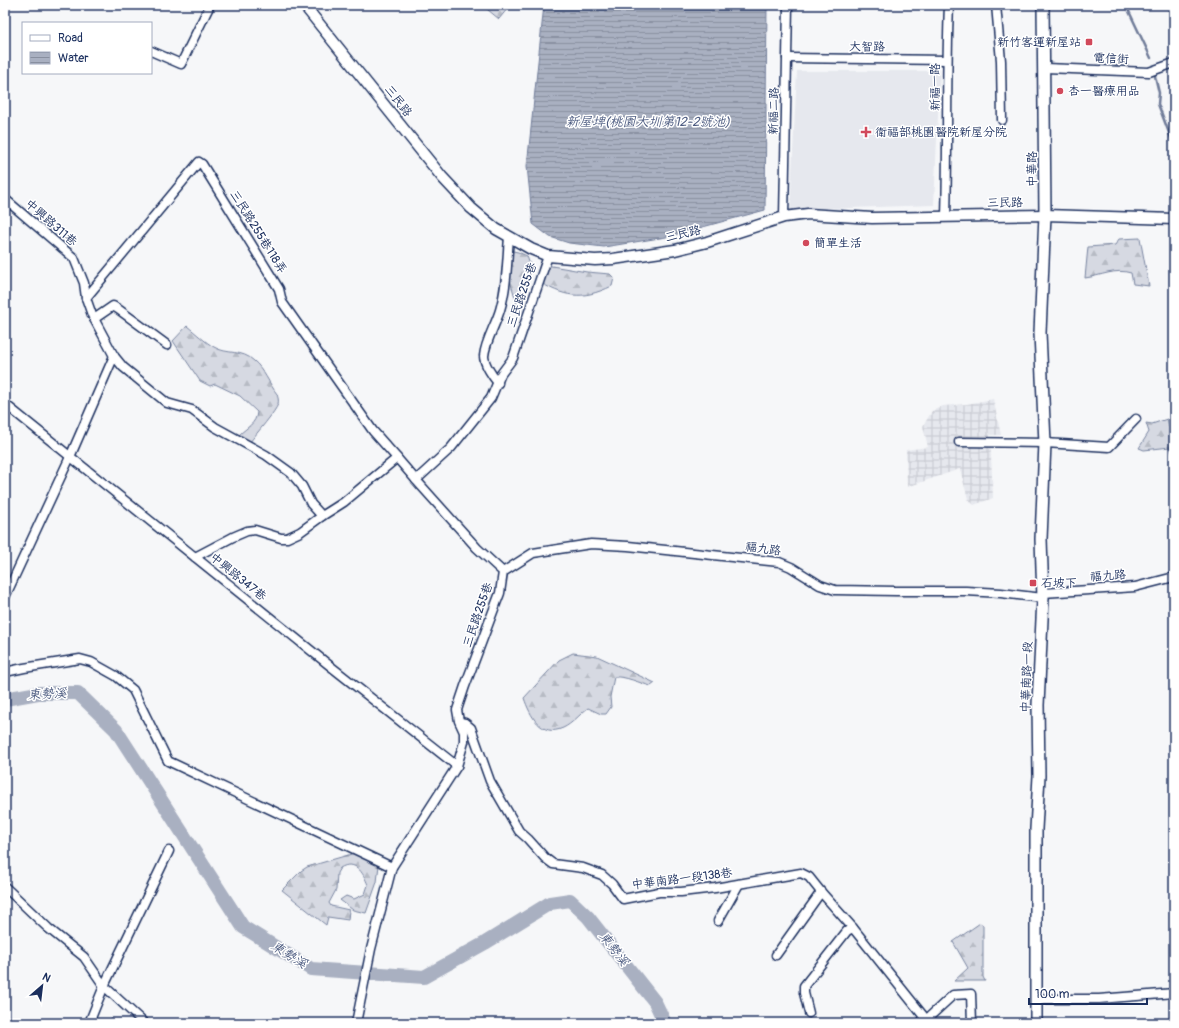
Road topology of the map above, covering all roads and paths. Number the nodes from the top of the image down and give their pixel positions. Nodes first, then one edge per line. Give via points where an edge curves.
1 (210, 5) edge
2 (304, 5) edge
3 (788, 5) edge
4 (949, 5) edge
5 (996, 5) edge
6 (1043, 5) edge
7 (152, 52) edge
8 (787, 58) junction
9 (947, 60) junction
10 (1174, 63) edge
11 (1044, 68) junction
12 (1002, 120) dead end
13 (5, 199) edge
14 (1044, 215) junction
15 (784, 217) junction
16 (946, 217) junction
17 (1174, 219) edge
18 (509, 237) junction
19 (548, 256) junction
20 (86, 298) junction
21 (94, 319) junction
22 (1040, 333) joint
23 (167, 345) dead end
24 (114, 356) junction
25 (498, 383) junction
26 (5, 404) edge
27 (1136, 419) dead end
28 (959, 442) dead end
29 (1045, 443) junction
30 (70, 457) junction
31 (397, 458) junction
32 (416, 480) junction
33 (322, 516) junction
34 (195, 558) junction
35 (503, 572) junction
36 (1174, 577) edge
37 (1043, 596) junction
38 (5, 597) edge
39 (5, 672) edge
40 (460, 722) junction
41 (457, 766) junction
42 (169, 851) dead end
43 (392, 868) junction
44 (738, 884) junction
45 (5, 887) edge
46 (821, 892) junction
47 (718, 922) dead end
48 (853, 928) junction
49 (776, 955) dead end
50 (104, 986) junction
51 (1174, 993) edge
52 (1036, 999) junction
53 (809, 1013) dead end
54 (928, 1021) edge
55 (89, 1023) edge
56 (144, 1023) edge
57 (356, 1023) edge
58 (972, 1023) edge
59 (1036, 1023) edge

1 - 7 street via 181,64
2 - 18 street, 三民路 via 442,177 471,208 496,230
3 - 8 street, 新福二路
4 - 9 street, 新福一路
5 - 12 street via 1001,61
6 - 11 main road, 中華路
8 - 9 street, 大智路
8 - 15 street, 新福二路
9 - 16 street, 新福一路
10 - 11 street, 電信街 via 1149,72
11 - 14 main road, 中華路
13 - 20 street, 中興路311巷 via 74,258 84,282
14 - 16 street, 三民路
14 - 17 street, 三民路
14 - 22 main road, 中華路
15 - 16 street, 三民路 via 808,214 872,218
15 - 19 street, 三民路 via 675,250 595,260
18 - 19 street, 三民路
18 - 25 street via 500,310 484,358
19 - 25 street, 三民路255巷 via 513,358 501,374
20 - 21 street, 中興路311巷
20 - 31 street, 三民路255巷118弄 via 199,162 280,289 282,302 373,431
21 - 23 street via 113,306
21 - 24 street, 中興路311巷
22 - 29 main road, 中華南路一段
24 - 30 street
24 - 33 street, 中興路311巷 via 167,403 192,410 291,473
25 - 32 street, 三民路255巷 via 491,398 451,448
26 - 30 street, 中興路347巷
27 - 29 street via 1109,446
28 - 29 street
29 - 37 main road, 中華南路一段 via 1041,539
30 - 34 street, 中興路347巷
30 - 38 street
31 - 32 street
31 - 33 street via 344,502
32 - 35 street, 三民路255巷 via 477,548
33 - 34 street via 287,538 255,530 248,531
34 - 41 street, 中興路347巷
35 - 37 street, 福九路 via 534,553 591,544 779,562 834,590 966,591
35 - 40 street, 三民路255巷 via 500,593 457,710
36 - 37 street, 福九路 via 1135,587
37 - 52 main road, 中華南路一段 via 1038,704
39 - 43 street via 80,659 91,662 116,676 133,690 168,761
40 - 41 street, 三民路255巷 via 464,742
40 - 44 street, 中華南路一段138巷 via 471,728 490,781 519,831 553,864 583,868 602,875 623,899 659,892 681,892
41 - 43 street, 三民路255巷
42 - 50 street
43 - 57 street, 三民路255巷
44 - 46 street, 中華南路一段138巷 via 801,873 809,877
44 - 47 street
45 - 50 street via 48,928 84,957
46 - 48 street, 中華南路一段138巷
46 - 49 street
48 - 53 street via 847,931 804,986
48 - 54 street, 中華南路一段138巷
50 - 55 street
50 - 56 street
51 - 52 street via 1099,999
52 - 59 main road, 中華南路一段
54 - 58 street via 953,995 971,994

